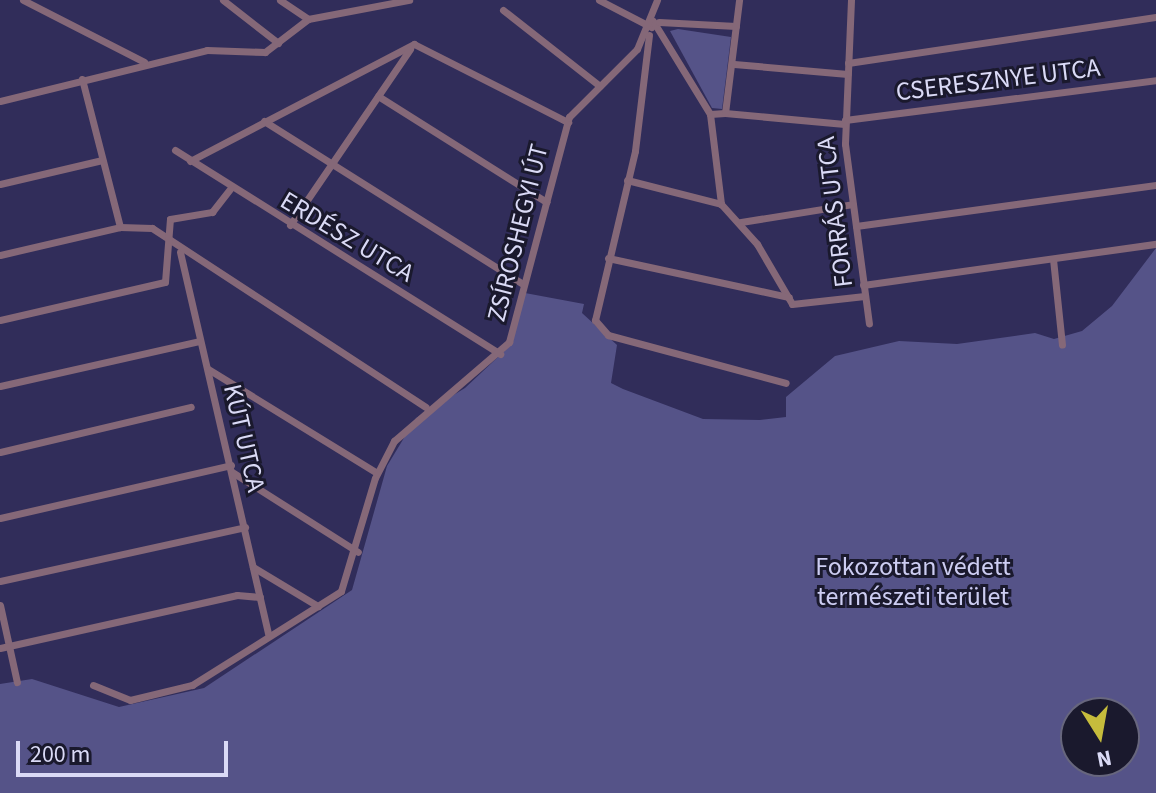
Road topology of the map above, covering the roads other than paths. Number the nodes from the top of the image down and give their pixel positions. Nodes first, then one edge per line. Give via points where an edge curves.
1 (23, 0) edge
2 (223, 0) edge
3 (280, 0) edge
4 (409, 0) edge
5 (599, 0) edge
6 (657, 0) edge
7 (739, 0) edge
8 (851, 0) edge
9 (503, 10) dead end
10 (1156, 17) edge
11 (308, 19) junction
12 (653, 26) junction
13 (736, 26) junction
14 (278, 43) junction
15 (414, 44) junction
16 (144, 62) junction
17 (848, 63) junction
18 (734, 64) junction
19 (848, 74) junction
20 (82, 79) junction
21 (1156, 80) edge
22 (600, 86) junction
23 (0, 93) edge
24 (378, 96) junction
25 (10, 98) junction
26 (0, 101) edge
27 (725, 113) junction
28 (710, 114) junction
29 (264, 121) junction
30 (568, 122) junction
31 (845, 122) junction
32 (175, 150) dead end
33 (102, 160) junction
34 (190, 161) junction
35 (332, 166) junction
36 (627, 180) junction
37 (0, 184) edge
38 (1156, 185) edge
39 (230, 189) junction
40 (546, 202) junction
41 (721, 204) junction
42 (853, 204) junction
43 (741, 222) junction
44 (290, 225) junction
45 (856, 226) junction
46 (120, 227) junction
47 (172, 244) junction
48 (1156, 244) edge
49 (180, 252) junction
50 (0, 255) edge
51 (608, 258) junction
52 (1053, 259) junction
53 (523, 284) junction
54 (863, 285) junction
55 (865, 296) junction
56 (790, 301) junction
57 (0, 320) edge
58 (869, 323) dead end
59 (199, 341) junction
60 (1062, 345) dead end
61 (500, 354) junction
62 (208, 369) junction
63 (786, 383) dead end
64 (0, 386) edge
65 (191, 407) dead end
66 (426, 407) junction
67 (0, 452) edge
68 (232, 468) junction
69 (377, 473) junction
70 (0, 518) edge
71 (245, 527) junction
72 (358, 552) junction
73 (253, 567) junction
74 (0, 581) edge
75 (260, 597) junction
76 (0, 605) edge
77 (318, 606) junction
78 (268, 634) junction
79 (9, 646) junction
80 (0, 648) edge
81 (17, 682) dead end
82 (93, 685) dead end

1 - 16 street
2 - 14 street
3 - 11 street
4 - 11 street
5 - 12 street
6 - 12 street
7 - 13 street
8 - 17 street, FORRÁS UTCA
9 - 22 street
10 - 17 street
11 - 14 street
12 - 13 street
12 - 22 street, ZSÍROSHEGYI ÚT
12 - 28 street
12 - 36 street
13 - 18 street
14 - 16 street via 259,53 218,49
15 - 24 street
15 - 29 street
15 - 30 street
16 - 20 street
17 - 19 street, FORRÁS UTCA
18 - 19 street
18 - 27 street
19 - 31 street, FORRÁS UTCA
20 - 25 street
20 - 33 street
21 - 31 street, CSERESZNYE UTCA
22 - 30 street, ZSÍROSHEGYI ÚT
23 - 25 street
24 - 35 street
24 - 40 street
25 - 26 street
27 - 28 street, CSERESZNYE UTCA
27 - 31 street, CSERESZNYE UTCA
28 - 41 street
29 - 34 street
29 - 35 street
30 - 40 street, ZSÍROSHEGYI ÚT
31 - 42 street, FORRÁS UTCA
32 - 34 street, ERDÉSZ UTCA
33 - 37 street
33 - 46 street
34 - 39 street, ERDÉSZ UTCA
35 - 44 street
35 - 53 street
36 - 41 street
36 - 51 street
38 - 45 street
39 - 44 street, ERDÉSZ UTCA
39 - 47 street via 212,212 173,214
40 - 53 street, ZSÍROSHEGYI ÚT
41 - 43 street
42 - 43 street
42 - 45 street, FORRÁS UTCA
43 - 56 street
44 - 61 street, ERDÉSZ UTCA
45 - 54 street, FORRÁS UTCA
46 - 47 street via 152,228
46 - 50 street
47 - 49 street
47 - 57 street via 165,282
48 - 52 street
49 - 59 street, KÚT UTCA
49 - 66 street
51 - 56 street
51 - 63 street via 594,313 608,335
52 - 54 street
52 - 60 street
53 - 61 street, ZSÍROSHEGYI ÚT via 515,330
54 - 55 street, FORRÁS UTCA
55 - 56 street
55 - 58 street, FORRÁS UTCA
59 - 62 street, KÚT UTCA
59 - 64 street
61 - 66 street, ZSÍROSHEGYI ÚT
62 - 68 street, KÚT UTCA
62 - 69 street
65 - 67 street
66 - 69 street, ZSÍROSHEGYI ÚT
68 - 70 street
68 - 71 street, KÚT UTCA
68 - 72 street
69 - 72 street, ZSÍROSHEGYI ÚT
71 - 73 street, KÚT UTCA
71 - 74 street
72 - 77 street, ZSÍROSHEGYI ÚT via 343,588
73 - 75 street, KÚT UTCA
73 - 77 street
75 - 78 street, KÚT UTCA
75 - 79 street via 237,595
76 - 79 street
77 - 78 street, ZSÍROSHEGYI ÚT
78 - 82 street, ZSÍROSHEGYI ÚT via 189,686 130,700
79 - 80 street
79 - 81 street

